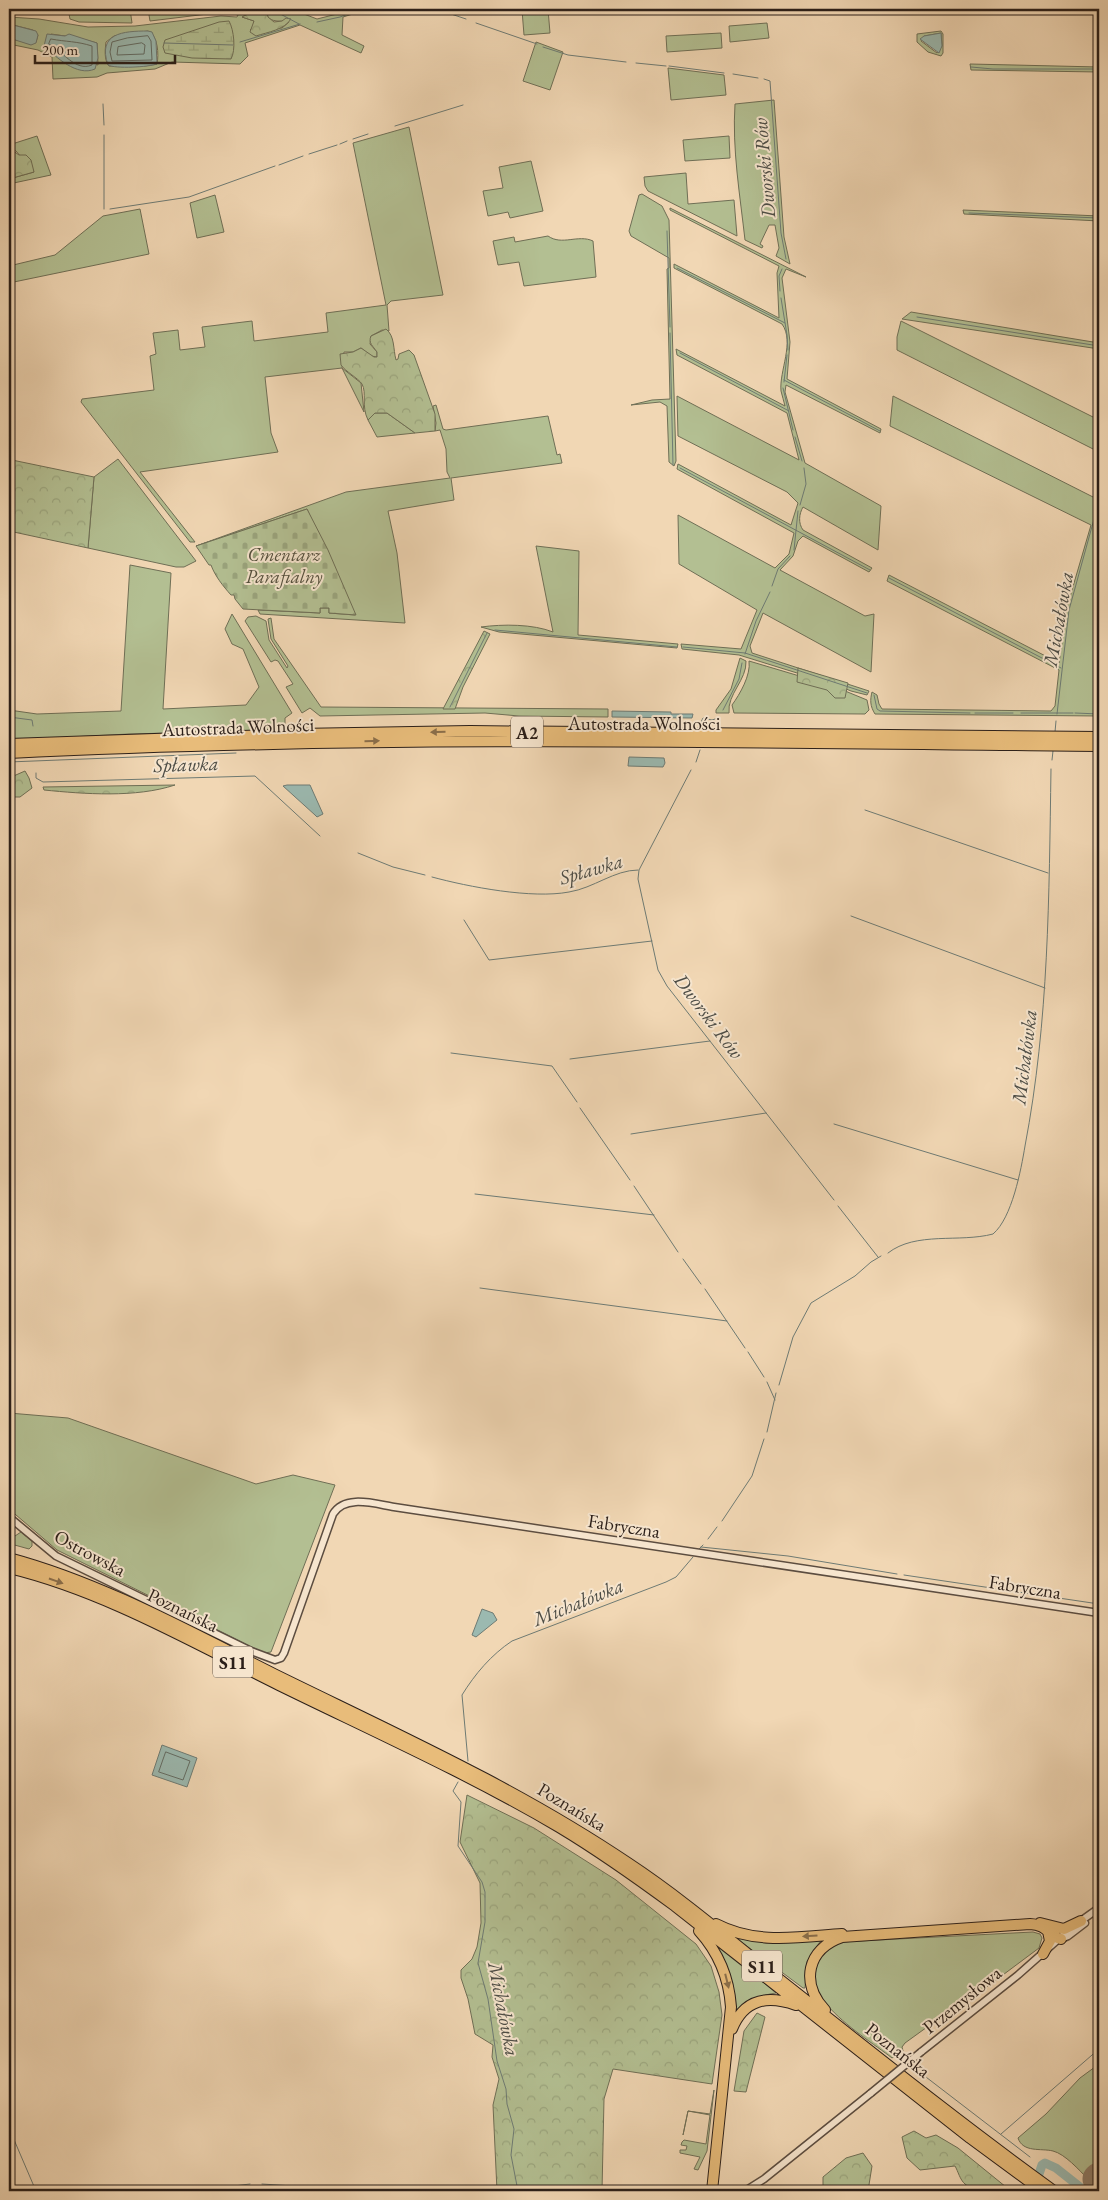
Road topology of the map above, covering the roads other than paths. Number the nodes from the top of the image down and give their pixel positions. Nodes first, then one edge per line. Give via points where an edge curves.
1 (1099, 737) edge
2 (1046, 741) junction
3 (1079, 741) junction
4 (9, 744) edge
5 (1099, 746) edge
6 (9, 753) edge
7 (9, 1517) edge
8 (28, 1556) dead end
9 (9, 1558) edge
10 (9, 1568) edge
11 (46, 1569) junction
12 (1099, 1613) edge
13 (251, 1650) joint
14 (678, 1904) junction
15 (1099, 1909) edge
16 (1081, 1921) junction
17 (1052, 1929) junction
18 (858, 1935) junction
19 (1061, 1939) junction
20 (1043, 1954) junction
21 (810, 2012) junction
22 (843, 2029) junction
23 (729, 2036) junction
24 (1027, 2176) junction
25 (764, 2179) junction
26 (1048, 2190) edge
27 (712, 2191) edge
28 (745, 2191) edge
29 (752, 2191) edge

1 - 3 highway, Autostrada Wolności / A2
2 - 3 highway, Autostrada Wolności / A2
2 -> 4 highway, Autostrada Wolności / A2 via 461,732 277,734
6 -> 2 highway, Autostrada Wolności / A2 via 275,743 471,740
3 - 5 highway, Autostrada Wolności / A2
7 - 13 street, Ostrowska via 50,1552
8 - 11 highway
9 - 11 highway, Poznańska / S11
10 -> 14 highway, Poznańska / S11 via 53,1580 113,1604 485,1787 595,1850
11 - 14 highway, Poznańska / S11 via 86,1583 169,1622 517,1795 600,1844
12 - 13 street, Fabryczna via 349,1502 338,1506 330,1521 284,1654 275,1660
18 -> 14 highway via 778,1938 746,1935 722,1927
14 - 21 highway, Poznańska / S11
14 - 22 highway, Poznańska / S11
14 -> 23 highway via 708,1942 723,1969 730,2002
15 - 16 street, Przemysłowa
15 - 19 street, Przemysłowa
16 - 17 highway via 1066,1928
16 - 19 street, Przemysłowa
17 - 18 highway via 1030,1924
17 - 19 highway via 1056,1938
17 - 20 highway
18 - 22 highway via 842,1937 826,1945 817,1955 810,1972 815,1998
19 - 20 street, Przemysłowa
20 - 25 street, Przemysłowa, bridge
21 - 23 highway via 800,2006 768,1999 748,2006 739,2015
21 - 24 highway, Poznańska / S11 via 970,2138
22 - 24 highway, Poznańska / S11
23 - 27 highway
24 - 26 highway, Poznańska / S11
25 - 28 street, Przemysłowa
25 - 29 street, Przemysłowa

